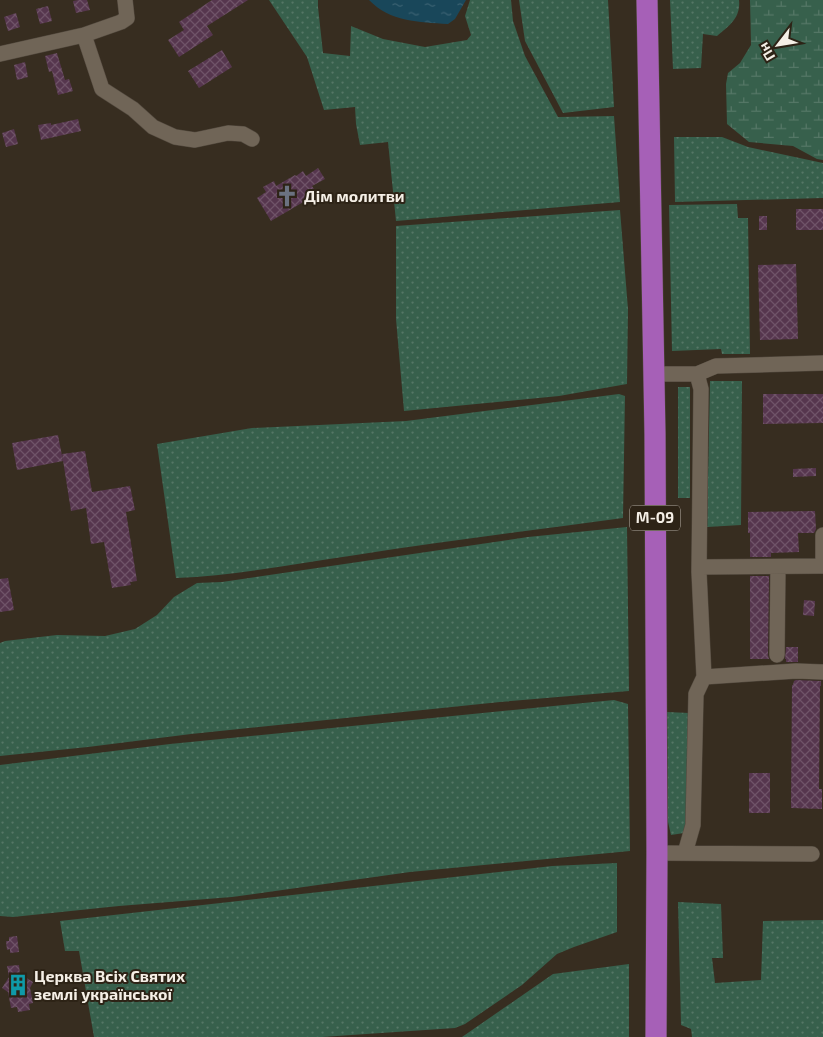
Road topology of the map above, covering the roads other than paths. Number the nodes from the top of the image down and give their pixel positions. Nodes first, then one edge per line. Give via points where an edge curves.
1 (125, 0) edge
2 (647, 0) edge
3 (84, 35) junction
4 (0, 54) edge
5 (252, 138) dead end
6 (823, 363) edge
7 (654, 374) junction
8 (697, 374) junction
9 (823, 535) edge
10 (823, 566) edge
11 (699, 567) junction
12 (778, 567) junction
13 (777, 655) dead end
14 (823, 672) edge
15 (704, 677) junction
16 (657, 853) junction
17 (685, 853) junction
18 (812, 854) dead end
19 (656, 1037) edge

1 - 3 street via 127,18
2 - 7 highway, М-09
3 - 4 street
3 - 5 street via 102,89 153,127 175,137 195,140 228,133
6 - 8 street via 716,366
7 - 8 street
7 - 16 highway, М-09
8 - 11 street via 701,389
9 - 10 street
10 - 12 street
11 - 12 street
11 - 15 street
12 - 13 street
14 - 15 street
15 - 17 street via 696,694 693,825
16 - 17 street
16 - 19 highway, М-09
17 - 18 street

